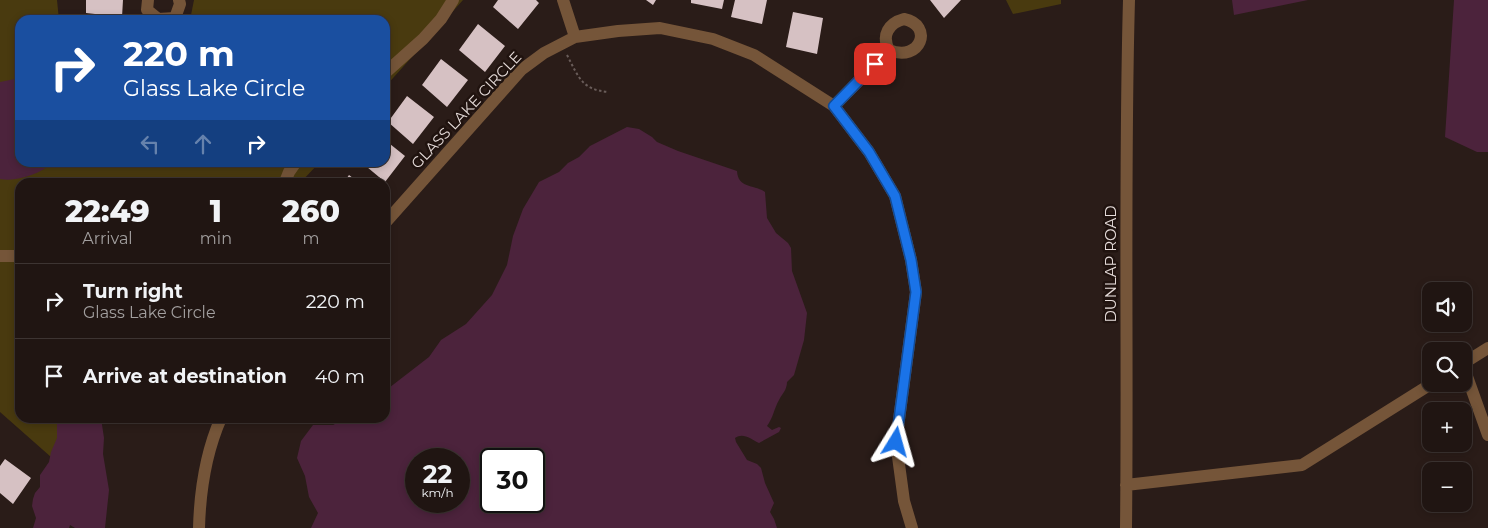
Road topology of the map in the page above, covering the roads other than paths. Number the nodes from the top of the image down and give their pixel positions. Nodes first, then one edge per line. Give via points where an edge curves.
1 (148, 0) edge
2 (178, 0) edge
3 (453, 0) edge
4 (563, 0) edge
5 (1129, 0) edge
6 (153, 15) edge
7 (176, 15) edge
8 (575, 37) junction
9 (889, 50) dead end
10 (390, 69) edge
11 (834, 106) junction
12 (292, 167) edge
13 (287, 178) edge
14 (390, 217) edge
15 (0, 256) edge
16 (15, 256) edge
17 (1488, 348) edge
18 (1472, 358) edge
19 (1422, 390) edge
20 (1472, 390) edge
21 (219, 423) edge
22 (1488, 435) edge
23 (1126, 484) junction
24 (199, 528) edge
25 (912, 528) edge
26 (1126, 528) edge

1 - 6 street via 147,10
2 - 7 street
3 - 10 street via 423,39
4 - 8 street
5 - 23 street, DUNLAP ROAD via 1125,134
8 - 11 street, GLASS LAKE CIRCLE via 660,28 713,39 754,55
8 - 14 street, GLASS LAKE CIRCLE via 544,53 522,70
9 - 11 street
11 - 25 street, GLASS LAKE CIRCLE via 869,152 895,196 911,260 916,292 896,442 904,501
12 - 13 street
15 - 16 street
17 - 18 street
19 - 23 street via 1302,465
20 - 22 street
21 - 24 street via 212,437 200,494
23 - 26 street, DUNLAP ROAD

